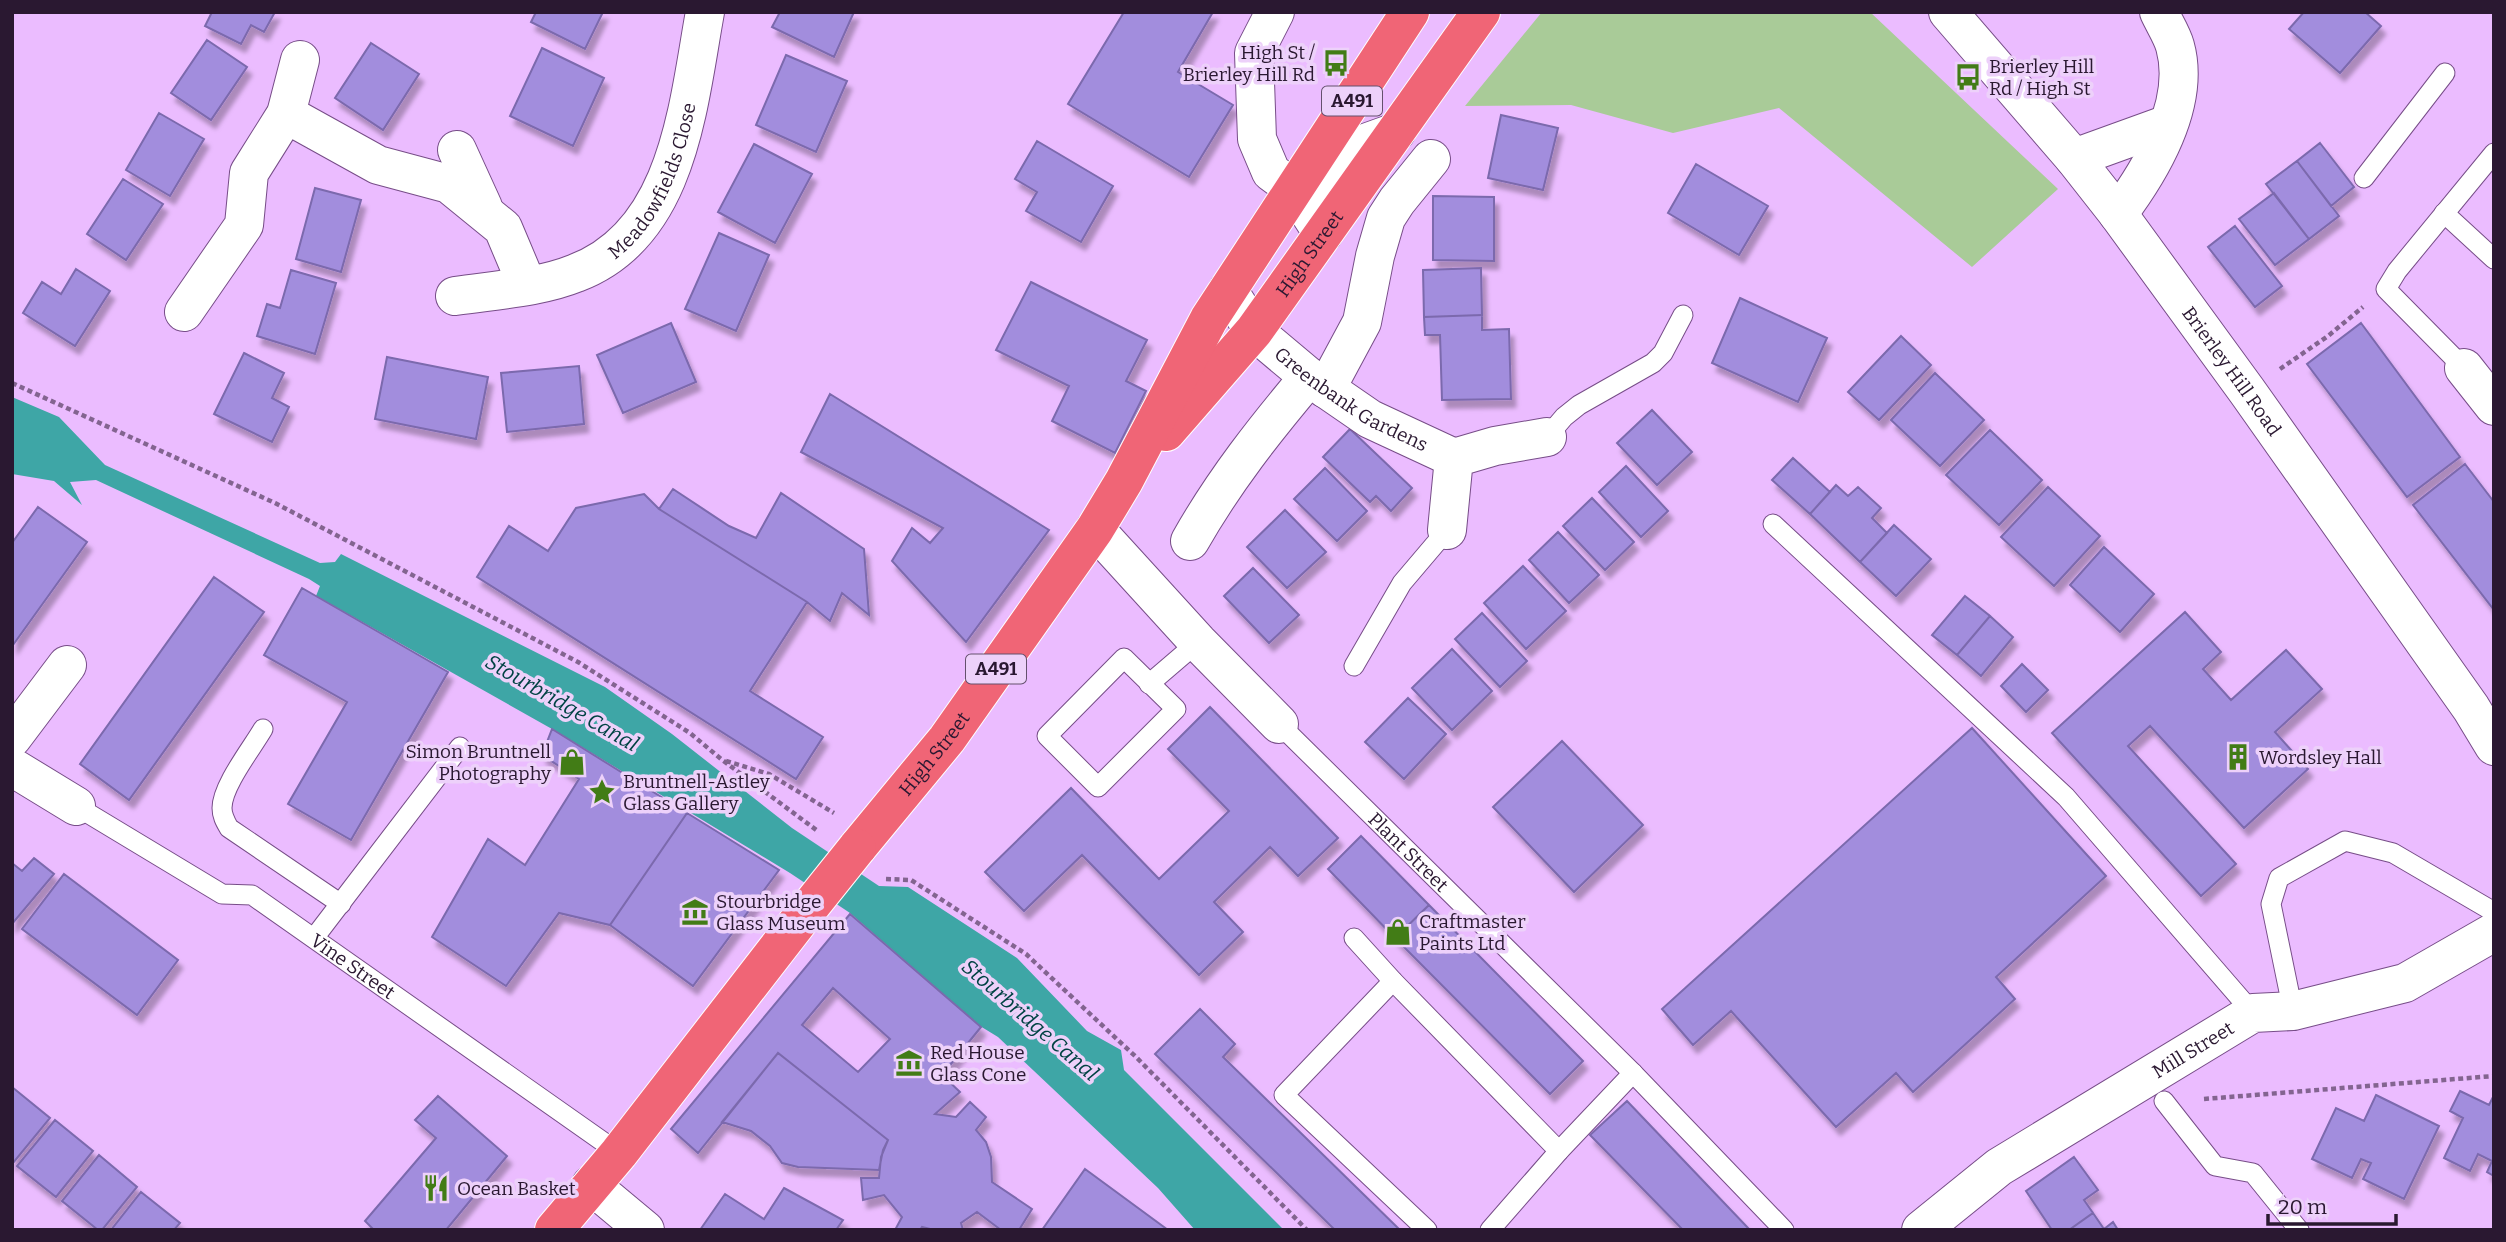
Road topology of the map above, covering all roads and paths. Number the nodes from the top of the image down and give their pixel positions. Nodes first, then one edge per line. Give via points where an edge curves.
1 (705, 12) edge
2 (1275, 12) edge
3 (1410, 12) edge
4 (1481, 12) edge
5 (1948, 12) edge
6 (2158, 12) edge
7 (300, 60) dead end
8 (2445, 73) dead end
9 (286, 114) junction
10 (2168, 124) junction
11 (1396, 132) junction
12 (457, 150) dead end
13 (2494, 153) edge
14 (2074, 158) junction
15 (1432, 159) dead end
16 (2364, 178) dead end
17 (1294, 189) junction
18 (2444, 213) junction
19 (2118, 214) junction
20 (487, 215) junction
21 (1323, 234) junction
22 (2494, 259) edge
23 (527, 285) junction
24 (2386, 289) junction
25 (1228, 290) junction
26 (455, 296) dead end
27 (184, 312) dead end
28 (1684, 315) dead end
29 (1254, 331) junction
30 (1184, 366) junction
31 (2464, 368) joint
32 (2274, 373) dead end
33 (12, 383) edge
34 (1318, 383) junction
35 (2494, 406) edge
36 (1547, 437) joint
37 (1454, 458) junction
38 (1124, 481) junction
39 (1773, 524) dead end
40 (1095, 529) junction
41 (1447, 530) joint
42 (1190, 541) dead end
43 (1198, 642) junction
44 (67, 666) dead end
45 (1354, 666) dead end
46 (1149, 684) junction
47 (1279, 724) joint
48 (263, 729) dead end
49 (12, 738) edge
50 (2494, 746) edge
51 (460, 747) dead end
52 (722, 760) junction
53 (12, 767) edge
54 (76, 806) joint
55 (836, 814) dead end
56 (843, 843) junction
57 (882, 879) dead end
58 (341, 904) junction
59 (2494, 912) edge
60 (2494, 932) edge
61 (314, 938) junction
62 (1354, 938) dead end
63 (1393, 981) junction
64 (2293, 1011) junction
65 (2253, 1013) junction
66 (1633, 1073) junction
67 (2494, 1076) edge
68 (2164, 1101) joint
69 (1559, 1151) junction
70 (619, 1153) junction
71 (592, 1185) junction
72 (1932, 1227) edge
73 (554, 1230) edge
74 (645, 1230) edge
75 (1307, 1230) edge
76 (1427, 1230) edge
77 (1490, 1230) edge
78 (1784, 1230) edge
79 (2299, 1230) edge

1 - 23 street, Meadowfields Close via 682,136 660,195 634,235 576,274
2 - 17 street via 1254,53 1257,139 1270,172
3 - 17 highway, High Street / A491
4 - 11 highway, High Street / A491
5 - 14 street, Brierley Hill Road
6 - 10 street via 2175,45 2179,72 2177,101
7 - 9 street
8 - 16 lane
9 - 20 street via 378,165 449,184
9 - 27 street via 249,173 244,225
10 - 14 street
10 - 19 street via 2151,164
11 - 17 street via 1357,146 1326,187
11 - 21 highway, High Street / A491
12 - 20 street
13 - 18 lane
14 - 19 street, Brierley Hill Road
15 - 34 street via 1386,218 1362,323
17 - 21 street
17 - 25 highway, High Street / A491
18 - 22 lane
18 - 24 lane
19 - 50 street, Brierley Hill Road via 2248,391
20 - 23 street via 503,228
21 - 29 highway, High Street / A491
23 - 26 street, Meadowfields Close
24 - 31 lane
24 - 32 path
25 - 29 street, Greenbank Gardens
25 - 30 highway, High Street / A491
28 - 36 lane via 1653,363 1579,405
29 - 30 street via 1231,328 1211,355
29 - 34 street, Greenbank Gardens
29 - 38 highway, High Street / A491
30 - 38 highway, High Street / A491
31 - 35 street
33 - 52 path via 275,503 578,662 690,733
34 - 37 street, Greenbank Gardens via 1370,419
34 - 42 street via 1253,444
36 - 37 street
37 - 41 street
38 - 40 highway, High Street / A491
39 - 65 lane via 2066,797
40 - 43 street, Plant Street
40 - 56 highway, High Street / A491 via 947,739
41 - 45 lane via 1402,583
43 - 46 lane
43 - 47 street, Plant Street
44 - 49 street
46 - 46 lane via 1124,658 1047,736 1098,787 1176,709
47 - 66 lane, Plant Street
48 - 58 lane via 226,792 222,817 229,828
51 - 58 lane
52 - 55 path via 769,774
52 - 56 path
53 - 54 street
54 - 61 lane, Vine Street via 222,894 252,895
56 - 70 highway, High Street, bridge via 801,918
57 - 75 path via 911,880 1026,954 1135,1056
58 - 61 lane
59 - 64 lane via 2393,853 2345,841 2279,878 2271,904
60 - 64 street, Mill Street via 2405,983
61 - 70 lane, Vine Street
62 - 63 lane
63 - 69 lane
63 - 76 lane via 1284,1095
64 - 65 street, Mill Street
65 - 72 street, Mill Street via 1999,1167
66 - 69 lane
66 - 78 lane, Plant Street
67 - 68 path
68 - 79 lane via 2215,1166 2253,1173
69 - 77 lane
70 - 71 highway
71 - 73 highway
71 - 74 street

